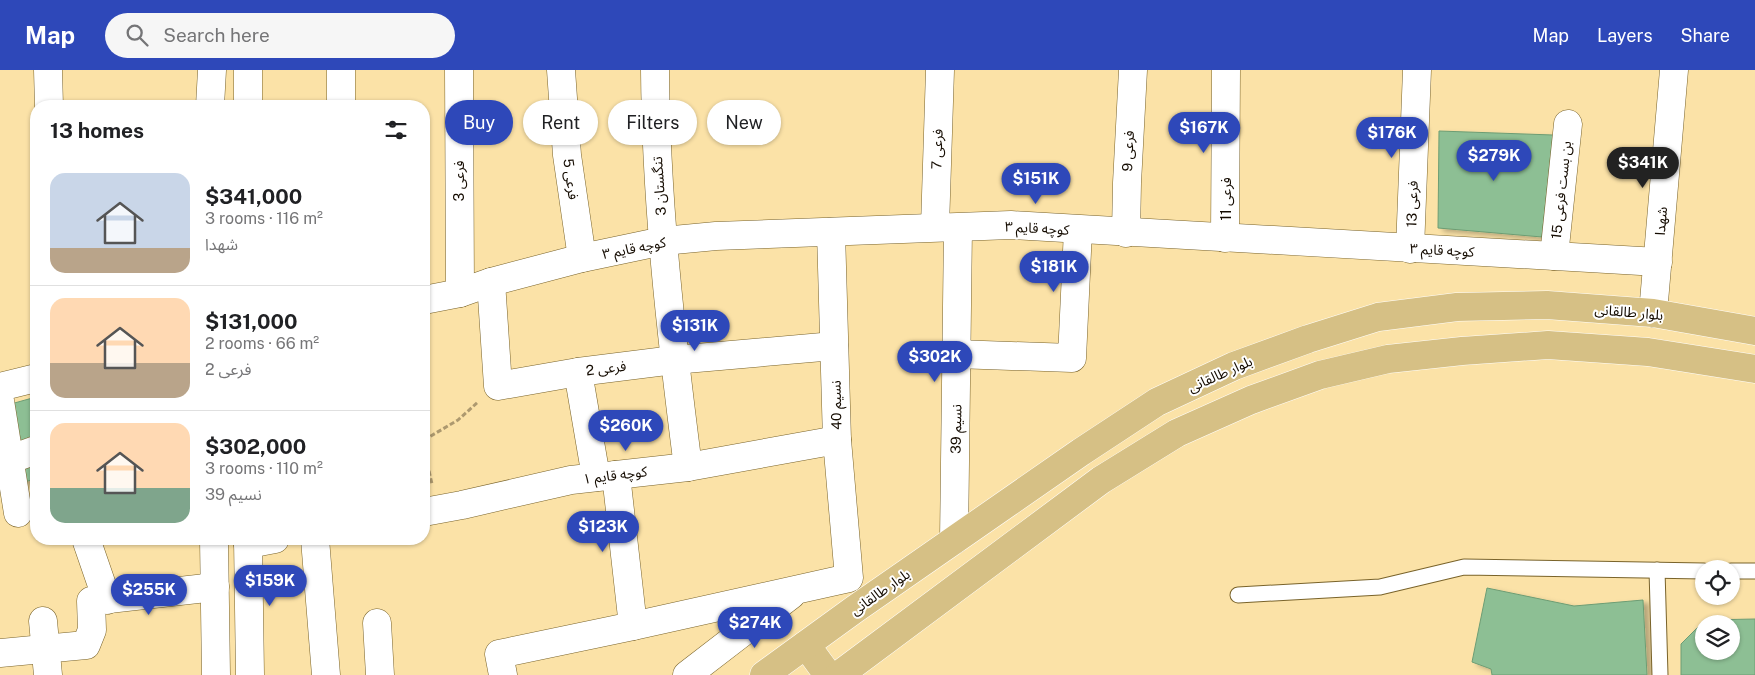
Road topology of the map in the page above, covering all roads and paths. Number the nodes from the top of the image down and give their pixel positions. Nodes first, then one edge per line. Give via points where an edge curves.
1 (48, 70) edge
2 (212, 70) edge
3 (248, 70) edge
4 (341, 70) edge
5 (459, 70) edge
6 (562, 70) edge
7 (655, 70) edge
8 (940, 70) edge
9 (1133, 70) edge
10 (1226, 70) edge
11 (1417, 70) edge
12 (1674, 70) edge
13 (49, 100) edge
14 (210, 100) edge
15 (248, 100) edge
16 (340, 100) edge
17 (1568, 124) dead end
18 (946, 227) junction
19 (1078, 230) junction
20 (831, 232) junction
21 (1126, 233) junction
22 (1226, 238) junction
23 (664, 241) junction
24 (1410, 249) junction
25 (1554, 256) junction
26 (582, 258) junction
27 (1658, 262) junction
28 (491, 282) junction
29 (460, 293) junction
30 (430, 299) edge
31 (1653, 312) junction
32 (1755, 330) edge
33 (834, 346) junction
34 (956, 354) junction
35 (674, 360) junction
36 (1755, 369) edge
37 (578, 372) junction
38 (30, 380) edge
39 (498, 386) junction
40 (0, 387) edge
41 (0, 401) edge
42 (430, 436) edge
43 (837, 440) junction
44 (30, 452) edge
45 (4, 461) edge
46 (688, 467) junction
47 (606, 476) junction
48 (431, 511) edge
49 (18, 512) dead end
50 (954, 540) junction
51 (88, 545) edge
52 (214, 545) edge
53 (248, 545) edge
54 (315, 545) edge
55 (1657, 570) junction
56 (1695, 570) edge
57 (1740, 571) edge
58 (1755, 571) edge
59 (215, 587) junction
60 (797, 590) junction
61 (1238, 595) dead end
62 (107, 600) junction
63 (43, 621) dead end
64 (377, 623) dead end
65 (633, 626) junction
66 (806, 645) junction
67 (45, 648) junction
68 (0, 653) edge
69 (501, 665) edge
70 (48, 675) edge
71 (216, 675) edge
72 (250, 675) edge
73 (326, 675) edge
74 (380, 675) edge
75 (687, 675) edge
76 (764, 675) edge
77 (828, 675) edge
78 (839, 675) edge
79 (1660, 675) edge

1 - 13 street
2 - 14 street
3 - 15 street
4 - 16 street
5 - 29 street, فرعی 3
6 - 26 street, فرعی 5 via 567,155
7 - 23 street, تنگستان 3 via 655,138
8 - 18 street, فرعی 7
9 - 21 street, فرعی 9
10 - 22 street, فرعی 11
11 - 24 street, فرعی 13
12 - 27 street, شهدا
17 - 25 street, بن بست فرعی 15
18 - 19 street, کوچه قایم ۳ via 1011,225
18 - 20 street, کوچه قایم ۳
18 - 34 street, نسیم 39
19 - 21 street, کوچه قایم ۳
19 - 34 street via 1072,358
20 - 23 street, کوچه قایم ۳
20 - 33 street, نسیم 40
21 - 22 street, کوچه قایم ۳
22 - 24 street, کوچه قایم ۳
23 - 26 street, کوچه قایم ۳
23 - 35 street, تنگستان 3
24 - 25 street, کوچه قایم ۳
25 - 27 street, کوچه قایم ۳
26 - 28 street, کوچه قایم ۳
27 - 31 street, شهدا
28 - 29 street, کوچه قایم ۳
28 - 39 street
29 - 30 street, کوچه قایم ۳
31 - 32 main road, بلوار طالقانی
31 - 50 main road, بلوار طالقانی via 1547,305 1457,307 1378,317 1308,339 1234,366 1158,402
33 - 35 street, فرعی 2
33 - 43 street, نسیم 40
34 - 50 street, نسیم 39
35 - 37 street, فرعی 2
35 - 46 street, تنگستان 3
36 - 78 main road via 1648,352 1548,345 1388,359 1320,375 1250,400 1177,433 1101,480
37 - 39 street, فرعی 2
37 - 47 street
38 - 40 street
39 - 42 path via 458,420
41 - 45 street
43 - 46 street, کوچه قایم ۱
43 - 60 street, نسیم 40 via 849,578
44 - 45 street
45 - 49 street
46 - 47 street, کوچه قایم ۱
47 - 48 street, کوچه قایم ۱ via 571,480
47 - 65 street
50 - 66 main road, بلوار طالقانی
51 - 62 street
52 - 59 street
53 - 72 street
54 - 73 street
55 - 56 lane
55 - 61 lane via 1464,567 1380,588
55 - 79 lane
57 - 58 lane
59 - 62 street
59 - 71 street
60 - 65 street
60 - 75 street
62 - 67 street via 91,601 92,630 86,645
63 - 67 street
64 - 74 street
65 - 69 street
66 - 76 main road, بلوار طالقانی
66 - 77 main road
67 - 68 street
67 - 70 street

